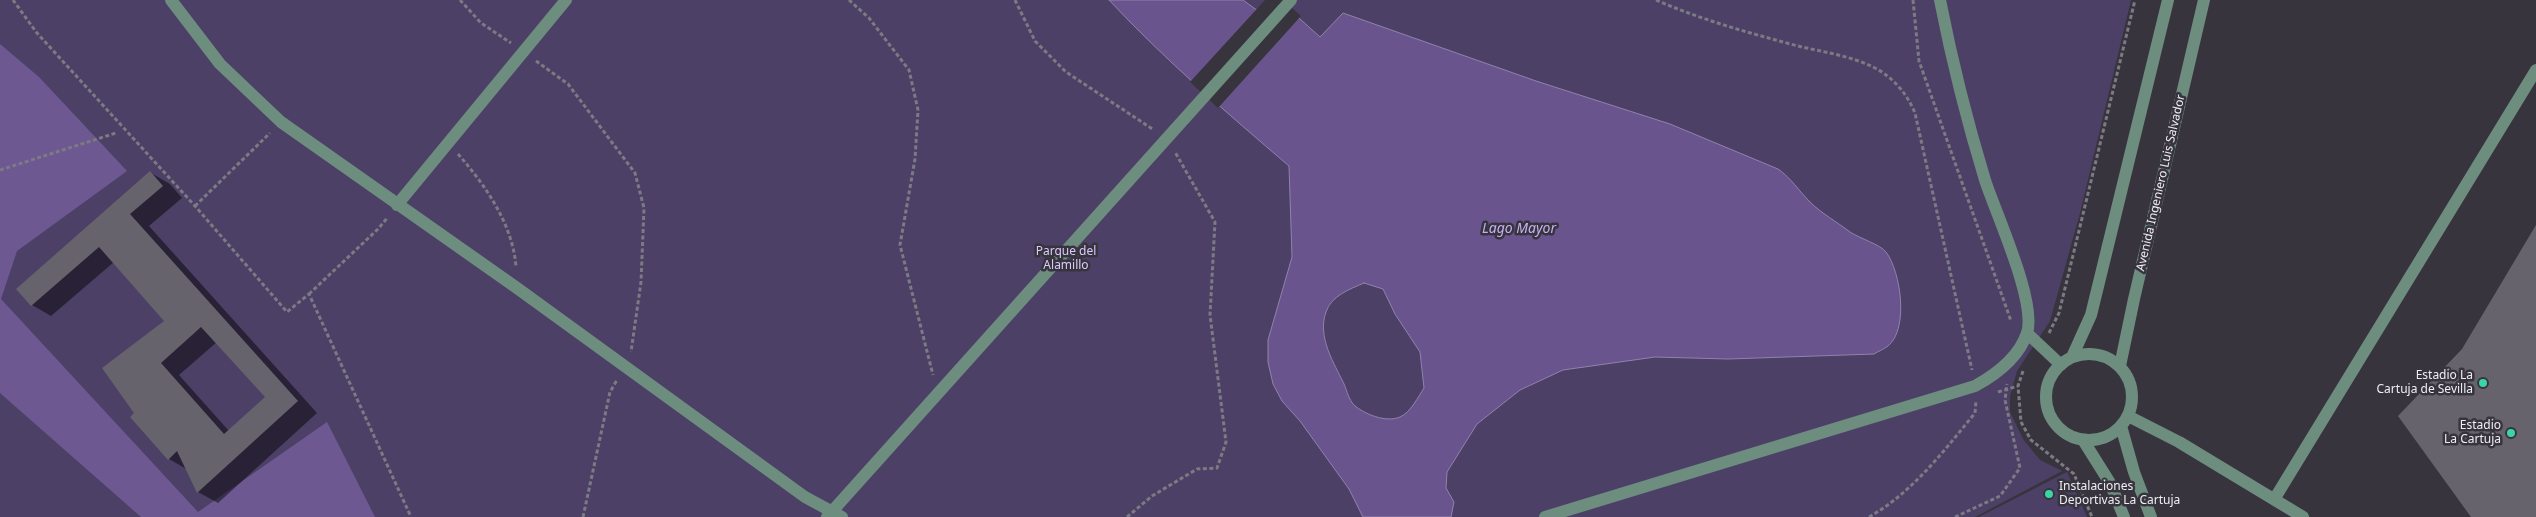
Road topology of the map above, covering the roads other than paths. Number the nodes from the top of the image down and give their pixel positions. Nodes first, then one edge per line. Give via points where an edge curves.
1 (171, 0) edge
2 (566, 0) edge
3 (1291, 0) edge
4 (1940, 0) edge
5 (2168, 0) edge
6 (2204, 0) edge
7 (2536, 70) edge
8 (397, 205) junction
9 (2027, 332) junction
10 (2072, 357) junction
11 (2061, 365) junction
12 (2120, 366) junction
13 (2125, 421) junction
14 (2083, 440) junction
15 (2275, 498) junction
16 (834, 515) edge
17 (1545, 517) edge
18 (2124, 517) edge
19 (2151, 517) edge
20 (2303, 517) edge

1 - 8 street via 220,64 281,122
2 - 8 street
3 - 16 street via 938,393
4 - 9 street via 1952,61 1985,180 2028,304
5 - 10 street via 2091,315
6 - 12 street, Avenida Ingeniero Luis Salvador
7 - 15 street
8 - 16 street
9 - 11 street
9 - 17 street via 2011,359 1996,375 1975,386
10 - 11 street
10 - 12 street via 2098,354
11 - 14 street via 2047,388 2048,409 2059,427
12 - 13 street via 2132,390 2132,403
13 - 14 street via 2110,435 2097,440
13 - 15 street via 2179,442
13 - 19 street via 2134,472
14 - 18 street via 2110,483
15 - 20 street

